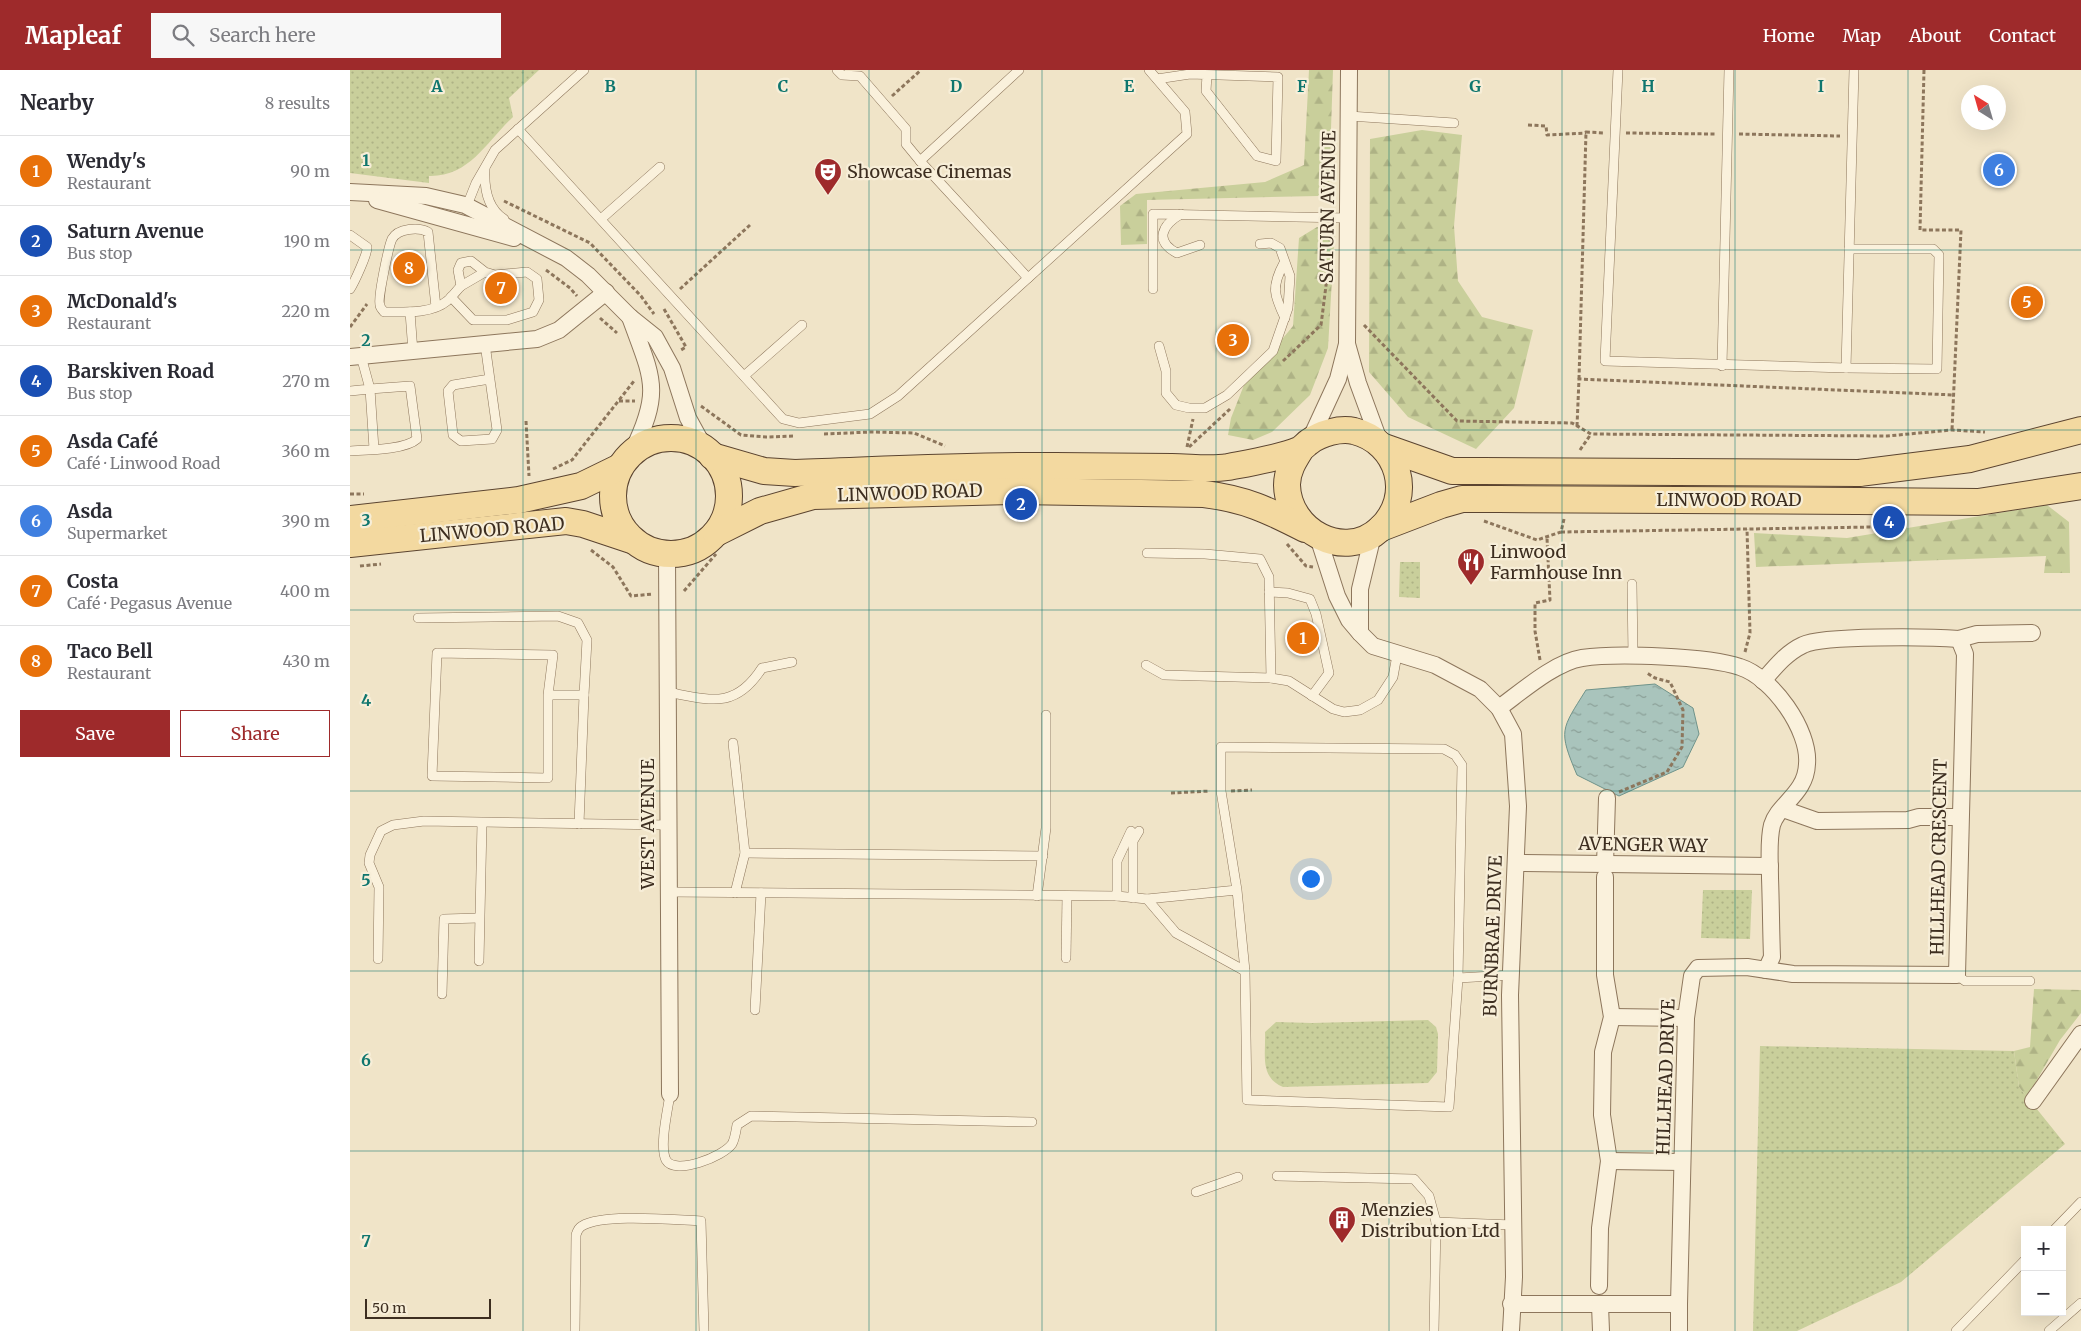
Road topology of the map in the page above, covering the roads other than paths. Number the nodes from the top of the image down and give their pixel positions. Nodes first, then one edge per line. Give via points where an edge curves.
1 (584, 70) edge
2 (837, 70) edge
3 (1020, 70) edge
4 (1149, 70) edge
5 (1349, 70) edge
6 (1618, 70) edge
7 (1729, 70) edge
8 (1854, 70) edge
9 (1207, 75) junction
10 (1157, 79) junction
11 (1349, 116) junction
12 (1454, 123) dead end
13 (518, 129) junction
14 (920, 161) junction
15 (485, 166) junction
16 (660, 167) dead end
17 (350, 193) edge
18 (465, 205) junction
19 (1181, 214) junction
20 (1347, 218) junction
21 (601, 219) junction
22 (350, 235) edge
23 (512, 238) junction
24 (1260, 244) dead end
25 (1200, 245) dead end
26 (549, 248) junction
27 (1849, 249) junction
28 (1284, 263) junction
29 (485, 272) junction
30 (1028, 278) junction
31 (461, 286) junction
32 (350, 289) edge
33 (1152, 290) dead end
34 (606, 292) junction
35 (451, 297) junction
36 (436, 307) junction
37 (410, 312) junction
38 (630, 317) junction
39 (1285, 318) junction
40 (802, 325) dead end
41 (485, 344) junction
42 (1347, 344) junction
43 (1159, 346) dead end
44 (413, 352) junction
45 (355, 356) edge
46 (1722, 366) junction
47 (1846, 368) junction
48 (744, 376) junction
49 (490, 379) junction
50 (370, 389) junction
51 (350, 391) edge
52 (2081, 430) edge
53 (1382, 445) junction
54 (1305, 446) junction
55 (374, 449) junction
56 (350, 451) edge
57 (709, 452) junction
58 (626, 460) junction
59 (2081, 486) edge
60 (350, 519) edge
61 (1377, 532) junction
62 (1315, 535) junction
63 (631, 540) junction
64 (716, 543) junction
65 (350, 544) edge
66 (1147, 553) dead end
67 (667, 555) junction
68 (1632, 584) dead end
69 (1269, 592) junction
70 (418, 618) dead end
71 (1360, 633) junction
72 (2032, 633) dead end
73 (1959, 639) junction
74 (1397, 655) junction
75 (1633, 656) junction
76 (792, 662) dead end
77 (1146, 665) dead end
78 (1271, 678) junction
79 (1763, 680) junction
80 (667, 692) junction
81 (548, 695) junction
82 (584, 695) junction
83 (1312, 696) junction
84 (1499, 708) junction
85 (1046, 715) dead end
86 (733, 743) dead end
87 (1607, 798) road end
88 (1783, 809) junction
89 (1959, 816) junction
90 (482, 823) junction
91 (579, 824) junction
92 (667, 825) junction
93 (745, 853) junction
94 (1043, 856) junction
95 (1516, 863) junction
96 (1770, 866) junction
97 (1605, 871) junction
98 (1237, 890) junction
99 (668, 892) junction
100 (735, 893) junction
101 (761, 893) junction
102 (1037, 896) junction
103 (1066, 896) junction
104 (1117, 896) junction
105 (1133, 898) junction
106 (1146, 899) junction
107 (480, 918) junction
108 (1066, 958) dead end
109 (378, 959) dead end
110 (479, 962) dead end
111 (1766, 970) junction
112 (1245, 971) junction
113 (1511, 975) junction
114 (1957, 975) junction
115 (1458, 978) junction
116 (2030, 981) dead end
117 (442, 994) dead end
118 (755, 1010) dead end
119 (1612, 1017) junction
120 (1686, 1018) junction
121 (2081, 1034) edge
122 (670, 1094) joint
123 (2033, 1101) dead end
124 (1032, 1122) dead end
125 (1609, 1161) junction
126 (1682, 1162) junction
127 (1277, 1176) dead end
128 (1238, 1177) dead end
129 (1196, 1192) dead end
130 (2081, 1202) edge
131 (1436, 1222) junction
132 (1513, 1225) junction
133 (2058, 1226) edge
134 (2021, 1264) edge
135 (1599, 1286) dead end
136 (2081, 1303) edge
137 (1512, 1304) junction
138 (1679, 1304) junction
139 (1600, 1305) junction
140 (574, 1331) edge
141 (704, 1331) edge
142 (1434, 1331) edge
143 (1511, 1331) edge
144 (1601, 1331) edge
145 (1679, 1331) edge
146 (1956, 1331) edge
147 (2050, 1331) edge

1 - 13 lane
2 - 14 lane via 842,75 860,76 906,129 906,144
3 - 14 lane
4 - 10 lane
5 - 11 street, SATURN AVENUE
6 - 46 lane via 1605,361
7 - 46 lane
8 - 27 lane
9 - 9 lane via 1278,76 1276,161 1257,156 1206,90
9 - 10 lane
10 - 30 lane via 1185,112 1187,134
11 - 12 lane
11 - 20 street, SATURN AVENUE
13 - 15 lane via 495,150
13 - 21 lane
14 - 30 lane
15 - 18 lane
15 - 26 lane via 486,194 496,214
16 - 21 lane
17 - 18 street via 426,196
17 - 23 street
18 - 23 lane via 468,218
18 - 26 street
19 - 20 lane
19 - 25 lane via 1164,230 1163,240 1167,248 1176,253
19 - 33 lane via 1153,214
20 - 42 street, SATURN AVENUE
21 - 48 lane
22 - 32 lane via 367,247 368,253
23 - 26 street
24 - 28 lane via 1271,243 1280,248
26 - 34 street
27 - 47 lane
27 - 47 lane via 1933,249 1939,255 1938,369
28 - 39 lane via 1290,276
28 - 39 lane via 1275,280 1275,297
29 - 31 lane
29 - 31 lane via 470,261 461,263 458,270
29 - 35 lane via 495,275 527,272 537,279 539,300 533,312 507,320 473,320
30 - 48 lane via 898,396 870,414 799,423 782,419
31 - 35 lane
34 - 38 street
34 - 41 street via 572,321 549,335 526,341
35 - 36 lane
36 - 37 lane
36 - 37 lane via 428,232 423,229 402,231 392,238 379,305 384,312
37 - 44 lane
38 - 57 street via 646,328 664,350 688,418
38 - 58 street via 653,393 646,422
39 - 43 lane via 1273,351 1227,396 1205,408 1176,405 1166,393 1166,371
40 - 48 lane
41 - 44 street
41 - 49 lane
42 - 53 street, SATURN AVENUE
42 - 54 street, SATURN AVENUE via 1338,379
44 - 45 street
45 - 50 lane
46 - 47 lane
49 - 49 lane via 497,430 492,439 460,441 453,435 448,392 453,384
50 - 51 lane
50 - 55 lane
50 - 55 lane via 410,386 417,439 412,444
52 - 53 main road, LINWOOD ROAD, bridge via 1970,460 1859,473 1452,471
53 - 54 main road via 1370,436 1334,431
53 - 61 main road via 1395,462 1400,479 1399,497 1393,514
54 - 57 main road, LINWOOD ROAD via 1226,467 1008,466 795,474 764,471
54 - 62 main road via 1291,465 1287,484 1290,503 1298,520
55 - 56 lane
57 - 58 main road via 688,441 669,438 650,442
57 - 64 main road via 726,479 729,498
58 - 60 main road, LINWOOD ROAD via 581,486 529,498
58 - 63 main road via 613,486 613,506 619,524
59 - 61 main road, LINWOOD ROAD, bridge via 1978,502 1462,500 1440,505
61 - 62 main road via 1348,543 1329,541
61 - 71 street via 1360,589
62 - 64 main road, LINWOOD ROAD via 1251,503 1227,497 1012,491 813,496 760,511
62 - 71 street, BURNBRAE DRIVE via 1349,620
63 - 65 main road, LINWOOD ROAD via 566,521
63 - 67 main road via 648,550
64 - 67 main road
66 - 69 lane via 1260,559 1269,577
67 - 80 street, WEST AVENUE
68 - 75 lane
69 - 78 lane
69 - 83 lane via 1302,596 1310,600 1313,607 1329,673
70 - 82 lane via 558,616 578,623 587,640
71 - 74 street, BURNBRAE DRIVE via 1373,646
72 - 73 street via 1977,634
73 - 79 street via 1830,640 1804,645 1782,659
73 - 89 street, HILLHEAD CRESCENT via 1964,654
74 - 83 lane via 1393,677 1378,700 1360,710 1344,712 1333,709
74 - 84 street, BURNBRAE DRIVE via 1435,665 1480,689
75 - 79 street via 1709,661 1741,667
75 - 84 street via 1581,658 1544,675
76 - 80 lane via 762,668 751,686 726,700
77 - 78 lane via 1164,675
78 - 83 lane via 1289,681
79 - 88 street via 1785,703 1798,725 1808,763 1804,783
80 - 92 street, WEST AVENUE
81 - 81 lane via 548,778 432,776 438,653 553,655
81 - 82 lane
82 - 91 lane
84 - 95 street, BURNBRAE DRIVE via 1513,734 1518,806
85 - 94 lane
86 - 93 lane
87 - 97 street
88 - 89 street via 1817,821
88 - 96 street via 1772,824
89 - 114 street, HILLHEAD CRESCENT
90 - 91 lane
90 - 107 lane
90 - 109 lane via 424,821 393,824 381,831 369,864 379,887
91 - 92 lane
92 - 99 street, WEST AVENUE
93 - 94 lane
93 - 100 lane
94 - 102 lane
95 - 97 street, AVENGER WAY
95 - 113 street, BURNBRAE DRIVE
96 - 97 street, AVENGER WAY
96 - 111 street via 1772,957
97 - 119 street via 1605,975
98 - 106 lane
98 - 112 lane
98 - 115 lane via 1221,791 1221,747 1444,749 1455,755 1462,765
99 - 100 lane
99 - 122 street, WEST AVENUE
100 - 101 lane
101 - 102 lane
101 - 118 lane
102 - 103 lane
103 - 104 lane
103 - 108 lane
104 - 105 lane
104 - 105 lane via 1117,861 1135,831
105 - 106 lane
106 - 112 lane via 1176,933
107 - 110 lane
107 - 117 lane via 444,919
111 - 114 street, HILLHEAD CRESCENT via 1792,974
111 - 120 street, HILLHEAD DRIVE via 1698,968 1692,976
112 - 115 lane via 1247,1100 1449,1107
113 - 115 lane
113 - 132 street, BURNBRAE DRIVE
114 - 116 lane via 1965,981
119 - 120 street
119 - 125 street via 1603,1052 1602,1115
120 - 126 street, HILLHEAD DRIVE
121 - 123 street
122 - 124 lane via 665,1159 679,1166 706,1161 718,1155 732,1143 737,1125 750,1116
125 - 126 street
125 - 135 street via 1600,1228
126 - 138 street, HILLHEAD DRIVE
127 - 131 lane via 1414,1179 1429,1196
128 - 129 lane
130 - 133 lane
131 - 132 lane
131 - 142 lane
132 - 137 street, BURNBRAE DRIVE
134 - 146 lane
136 - 147 lane
137 - 139 street
137 - 143 street, BURNBRAE DRIVE
138 - 139 street
138 - 145 street, HILLHEAD DRIVE
139 - 144 street
140 - 141 lane via 576,1235 582,1226 619,1219 701,1221

